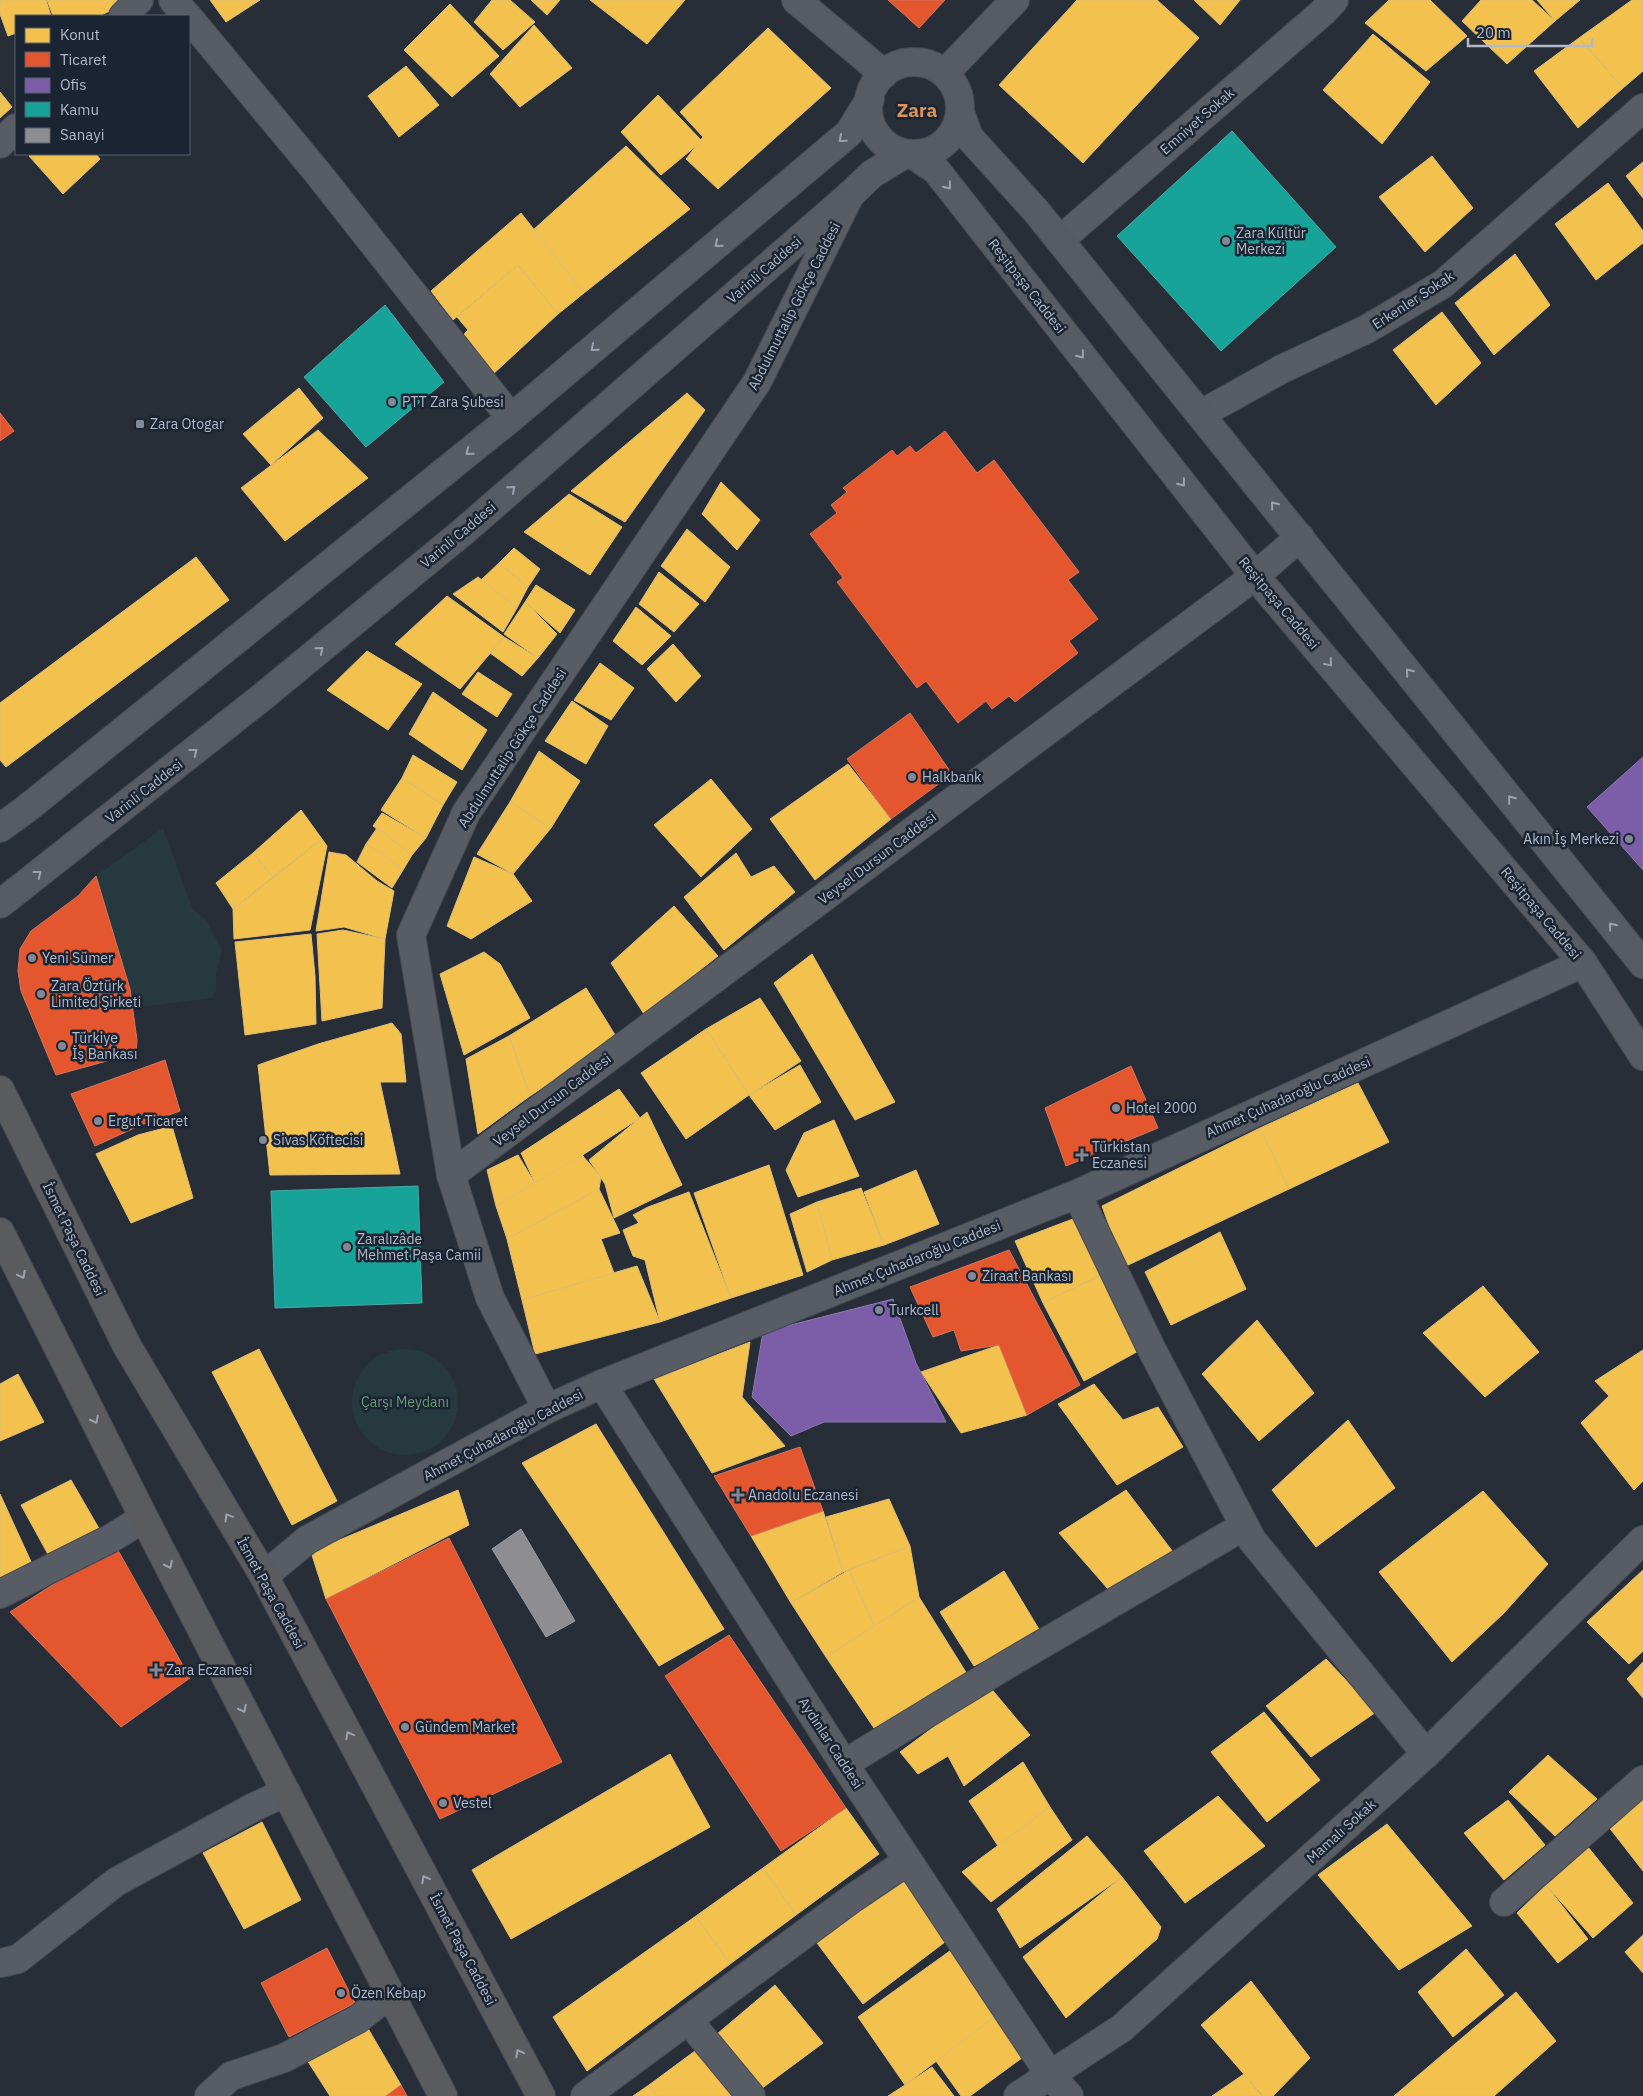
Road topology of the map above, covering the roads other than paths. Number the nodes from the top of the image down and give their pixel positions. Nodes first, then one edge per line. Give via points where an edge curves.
1 (139, 0) edge
2 (173, 0) edge
3 (796, 0) edge
4 (1014, 0) edge
5 (1334, 0) edge
6 (124, 15) edge
7 (186, 15) edge
8 (190, 19) edge
9 (945, 73) junction
10 (884, 74) junction
11 (870, 99) junction
12 (1643, 108) edge
13 (960, 112) junction
14 (15, 129) edge
15 (0, 144) edge
16 (908, 154) junction
17 (850, 195) junction
18 (1060, 240) junction
19 (1201, 414) junction
20 (511, 418) junction
21 (1300, 537) junction
22 (1255, 576) junction
23 (0, 828) edge
24 (0, 904) edge
25 (1583, 963) junction
26 (1643, 964) edge
27 (1643, 1056) edge
28 (0, 1090) edge
29 (451, 1175) junction
30 (1077, 1194) junction
31 (0, 1232) edge
32 (602, 1384) junction
33 (547, 1409) junction
34 (144, 1518) junction
35 (1244, 1526) junction
36 (1643, 1540) edge
37 (264, 1576) junction
38 (0, 1594) edge
39 (1426, 1754) junction
40 (844, 1764) junction
41 (1643, 1780) edge
42 (286, 1792) junction
43 (908, 1861) junction
44 (1504, 1902) dead end
45 (0, 1962) edge
46 (390, 1994) junction
47 (688, 2020) junction
48 (1050, 2075) junction
49 (209, 2096) edge
50 (443, 2096) edge
51 (542, 2096) edge
52 (585, 2096) edge
53 (751, 2096) edge
54 (1018, 2096) edge
55 (1069, 2096) edge

1 - 6 street
2 - 7 street
3 - 10 main road
4 - 9 main road
5 - 18 street, Emniyet Sokak
8 - 20 street via 317,172
9 - 10 main road via 933,66 907,63
9 - 13 main road via 956,91
10 - 11 main road via 872,90
11 - 16 main road via 869,113 880,139 891,148
11 -> 20 main road via 849,133
12 - 19 street, Erkenler Sokak via 1443,284 1367,329 1282,369
13 - 16 main road via 957,126 939,148
13 - 18 main road via 969,137
14 - 15 street
16 - 17 main road, Varinli Caddesi via 872,174
16 -> 22 main road, Reşitpaşa Caddesi via 936,170
24 -> 17 main road, Varinli Caddesi via 261,698 464,531
17 - 29 street, Abdulmuttalip Gökçe Caddesi via 757,382 466,813 411,935
18 - 19 main road
21 -> 19 main road
20 -> 23 main road
21 - 22 street, Veysel Dursun Caddesi
26 -> 21 main road
22 -> 25 main road, Reşitpaşa Caddesi
22 - 29 street, Veysel Dursun Caddesi
25 - 27 main road, Reşitpaşa Caddesi
25 - 30 street, Ahmet Çuhadaroğlu Caddesi
37 -> 28 highway, İsmet Paşa Caddesi via 127,1346
29 - 33 street, Abdulmuttalip Gökçe Caddesi via 490,1298
30 - 32 street, Ahmet Çuhadaroğlu Caddesi
30 - 35 street via 1151,1348
31 -> 34 highway
32 - 33 street, Ahmet Çuhadaroğlu Caddesi
32 - 40 street, Aydınlar Caddesi
33 - 37 street, Ahmet Çuhadaroğlu Caddesi via 307,1540
34 - 38 street via 110,1539
34 -> 42 highway
35 - 39 street
35 - 40 street
36 - 39 street, Mamalı Sokak
51 -> 37 highway, İsmet Paşa Caddesi
39 - 48 street, Mamalı Sokak via 1122,2028
40 - 43 street, Aydınlar Caddesi
41 - 44 street
42 - 45 street via 116,1882 18,1959
42 - 46 highway
43 - 47 street
43 - 48 street, Aydınlar Caddesi
46 - 49 street via 358,2019 284,2058 231,2076
46 - 50 highway
47 - 52 street
47 - 53 street
48 - 54 street, Mamalı Sokak
48 - 55 street, Aydınlar Caddesi

